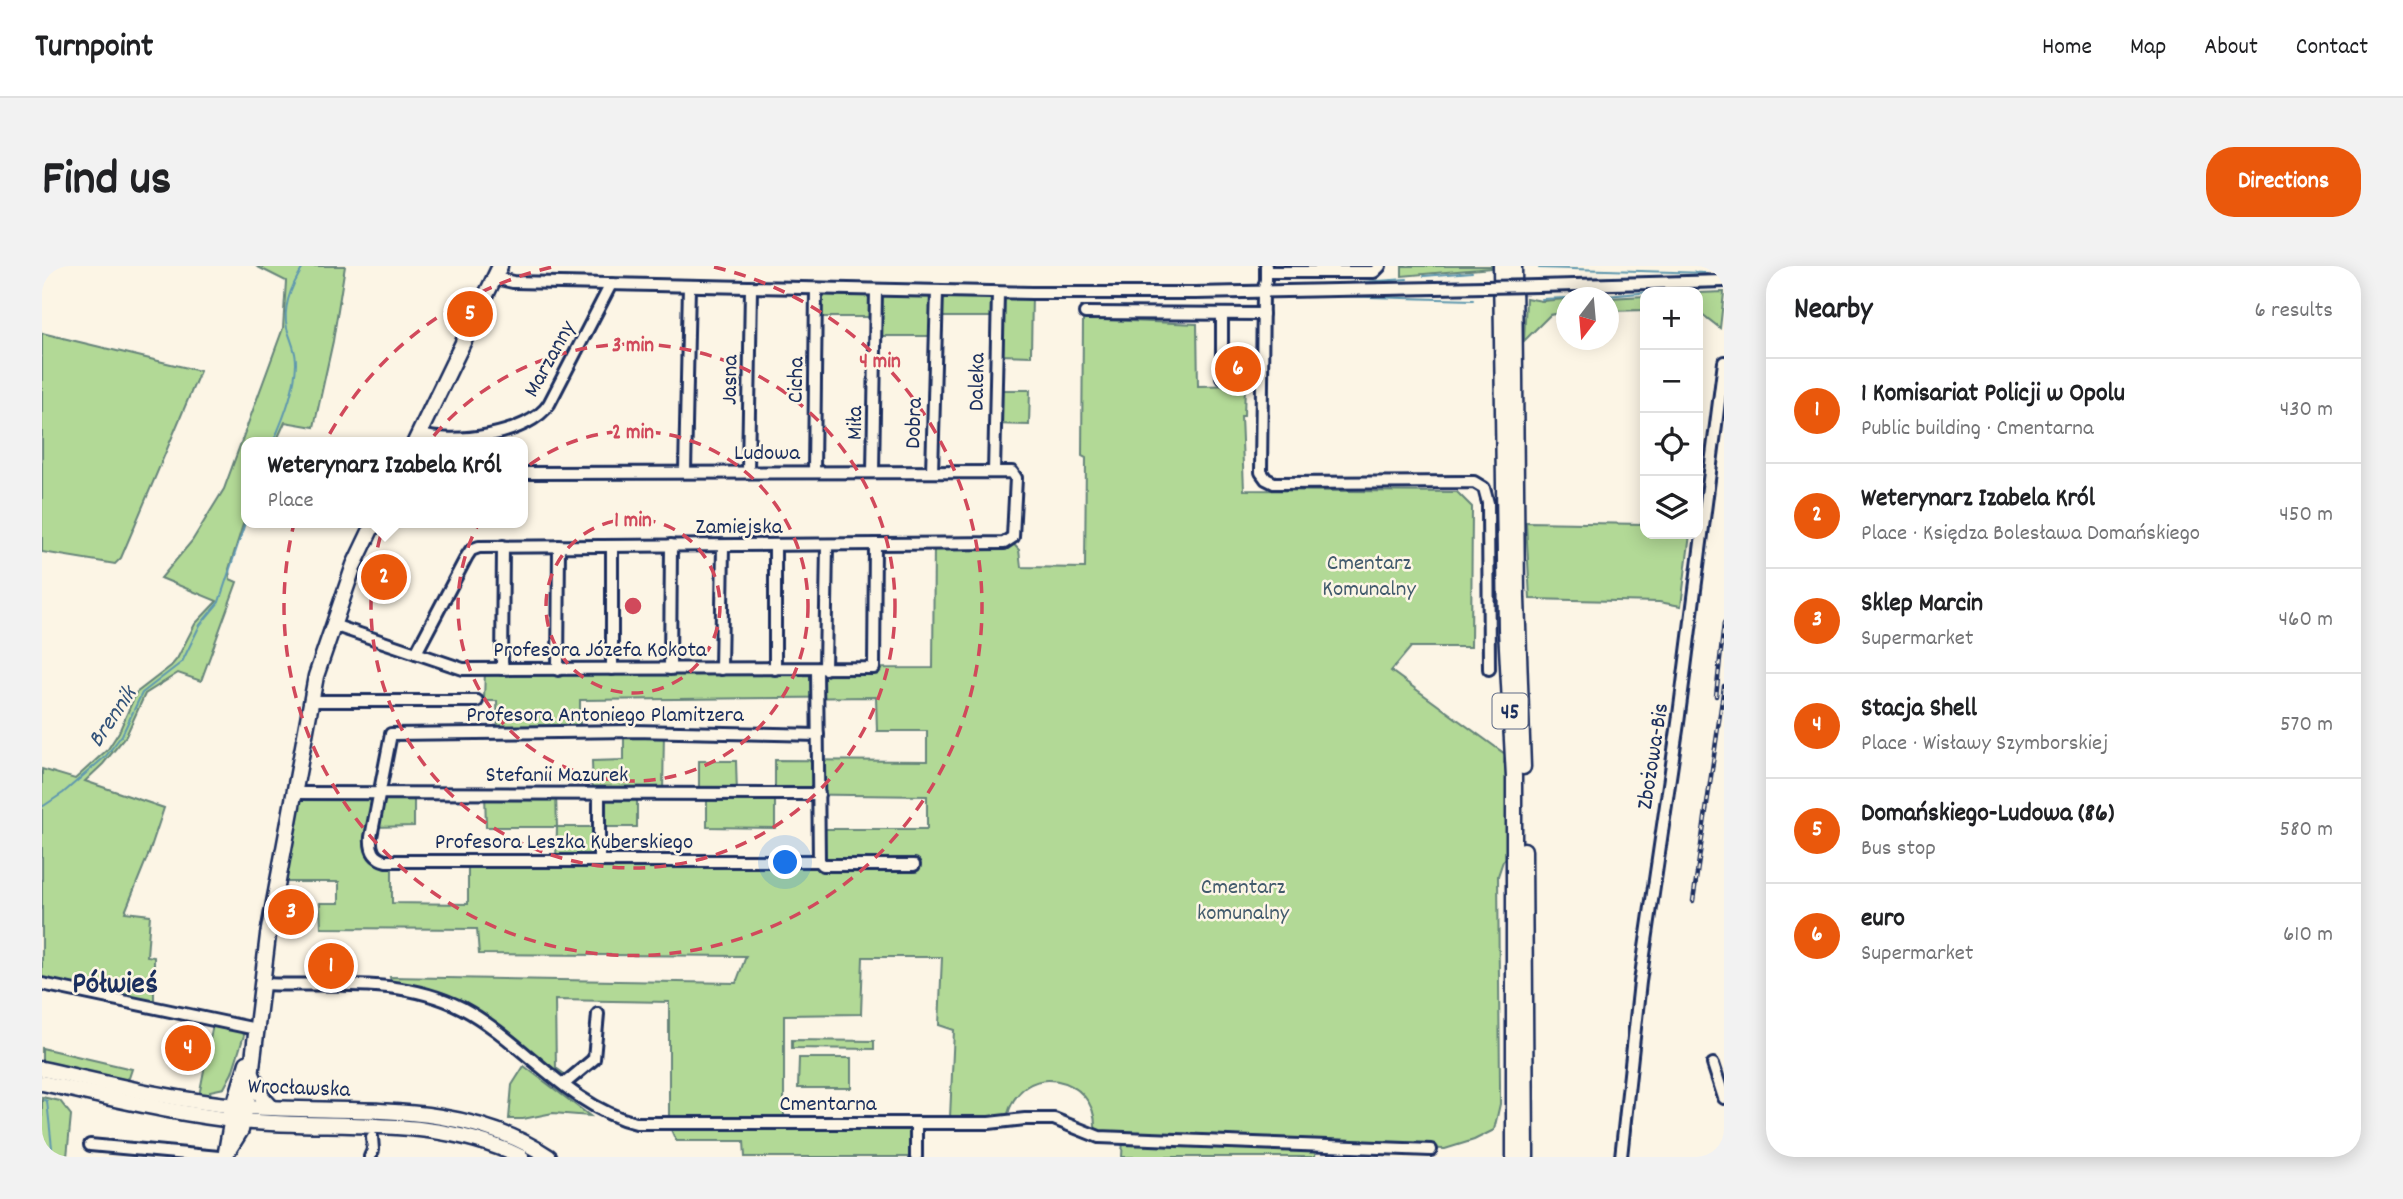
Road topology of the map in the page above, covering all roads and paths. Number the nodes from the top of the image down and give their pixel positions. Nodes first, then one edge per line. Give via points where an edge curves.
1 (1380, 266) edge
2 (1501, 266) edge
3 (1514, 266) edge
4 (1266, 269) edge
5 (498, 272) edge
6 (1724, 281) edge
7 (611, 284) junction
8 (689, 286) junction
9 (751, 288) junction
10 (816, 289) junction
11 (876, 290) junction
12 (937, 291) junction
13 (1263, 292) junction
14 (998, 293) junction
15 (1085, 313) dead end
16 (1222, 314) junction
17 (1263, 314) junction
18 (1724, 362) edge
19 (1222, 377) dead end
20 (417, 437) edge
21 (480, 437) edge
22 (685, 472) junction
23 (748, 472) junction
24 (814, 472) junction
25 (873, 472) junction
26 (932, 472) junction
27 (994, 472) junction
28 (1012, 472) joint
29 (528, 473) edge
30 (372, 528) edge
31 (874, 544) junction
32 (671, 545) junction
33 (827, 545) junction
34 (503, 546) junction
35 (559, 546) junction
36 (612, 546) junction
37 (723, 546) junction
38 (775, 546) junction
39 (333, 625) junction
40 (416, 653) junction
41 (502, 669) junction
42 (612, 669) junction
43 (670, 669) junction
44 (721, 669) junction
45 (775, 669) junction
46 (821, 669) junction
47 (1489, 669) dead end
48 (558, 670) junction
49 (311, 701) junction
50 (477, 701) dead end
51 (818, 735) junction
52 (294, 793) junction
53 (380, 793) junction
54 (599, 794) junction
55 (819, 794) junction
56 (599, 861) junction
57 (819, 861) junction
58 (914, 865) dead end
59 (42, 984) edge
60 (261, 984) junction
61 (598, 1014) dead end
62 (256, 1029) junction
63 (254, 1047) junction
64 (1713, 1064) dead end
65 (42, 1069) edge
66 (251, 1073) junction
67 (42, 1083) edge
68 (564, 1084) junction
69 (1724, 1098) edge
70 (272, 1108) junction
71 (238, 1113) junction
72 (211, 1117) junction
73 (916, 1123) junction
74 (372, 1137) dead end
75 (90, 1145) dead end
76 (1431, 1150) dead end
77 (223, 1156) edge
78 (370, 1157) edge
79 (521, 1157) edge
80 (549, 1157) edge
81 (916, 1157) edge
82 (1514, 1157) edge
83 (1526, 1157) edge
84 (1621, 1157) edge

1 - 4 street via 1374,272
2 - 82 main road, 45 via 1506,629 1514,777
3 - 83 main road, 45
4 - 13 street
5 - 7 street via 513,282
5 - 20 main road
6 - 13 street, bridge
7 - 8 street
7 - 21 street, Marzanny via 540,415 521,426
8 - 9 street
8 - 22 street
9 - 10 street
9 - 23 street, Jasna
10 - 11 street
10 - 24 street, Cicha
11 - 12 street
11 - 25 street, Miła
12 - 14 street
12 - 26 street, Dobra
13 - 14 street
13 - 17 street
14 - 27 street, Daleka
15 - 16 street
16 - 17 street
16 - 19 street
17 - 47 street via 1260,459 1266,480 1474,482 1484,488 1488,503
18 - 84 street, Zbożowa-Bis via 1640,982
22 - 23 street, Ludowa
22 - 29 street, Ludowa
23 - 24 street, Ludowa
24 - 25 street, Ludowa
25 - 26 street, Ludowa
26 - 27 street, Ludowa
27 - 28 street, Ludowa
28 - 31 street, Zamiejska via 1016,478 1010,540
30 - 39 main road
31 - 33 street, Zamiejska
31 - 46 street, Profesora Józefa Kokota via 874,668
32 - 36 street, Zamiejska
32 - 37 street, Zamiejska
32 - 43 street
33 - 38 street, Zamiejska
33 - 46 street
34 - 35 street, Zamiejska
34 - 40 street, Zamiejska via 471,550
34 - 41 street
35 - 36 street, Zamiejska
35 - 48 street
36 - 42 street
37 - 38 street, Zamiejska
37 - 44 street
38 - 45 street
39 - 40 street, Profesora Józefa Kokota
39 - 49 main road
40 - 41 street, Profesora Józefa Kokota via 463,669
41 - 48 street, Profesora Józefa Kokota
42 - 43 street, Profesora Józefa Kokota
42 - 48 street, Profesora Józefa Kokota
43 - 44 street, Profesora Józefa Kokota
44 - 45 street, Profesora Józefa Kokota
45 - 46 street, Profesora Józefa Kokota
46 - 51 street
49 - 50 street
49 - 52 main road
51 - 53 street, Profesora Antoniego Plamitzera via 643,731 391,734
51 - 55 street
52 - 53 street, Stefanii Mazurek
52 - 60 main road
53 - 54 street, Stefanii Mazurek
53 - 56 street, Profesora Leszka Kuberskiego via 370,844 382,860
54 - 55 street, Stefanii Mazurek
54 - 56 street
55 - 57 street
56 - 57 street, Profesora Leszka Kuberskiego
57 - 58 street, Profesora Leszka Kuberskiego via 823,865
59 - 62 street
60 - 62 main road
60 - 68 street, Cmentarna via 373,985 432,996 477,1018
61 - 68 street via 594,1059
62 - 63 main road
63 - 66 main road
63 - 71 main road via 243,1072
64 - 69 street
65 - 71 main road, Wrocławska
66 - 70 main road via 261,1097
66 - 71 main road
67 - 72 main road, Wrocławska
68 - 73 street, Cmentarna via 605,1113 642,1124
70 - 71 main road, Wrocławska
70 - 80 main road, Wrocławska via 454,1119 500,1132
71 - 72 main road, Wrocławska
71 - 77 main road
71 - 79 main road, Wrocławska via 428,1129 478,1139
72 - 77 main road
73 - 76 street, Cmentarna via 1054,1119 1099,1137
73 - 81 street
74 - 78 street
75 - 77 street

